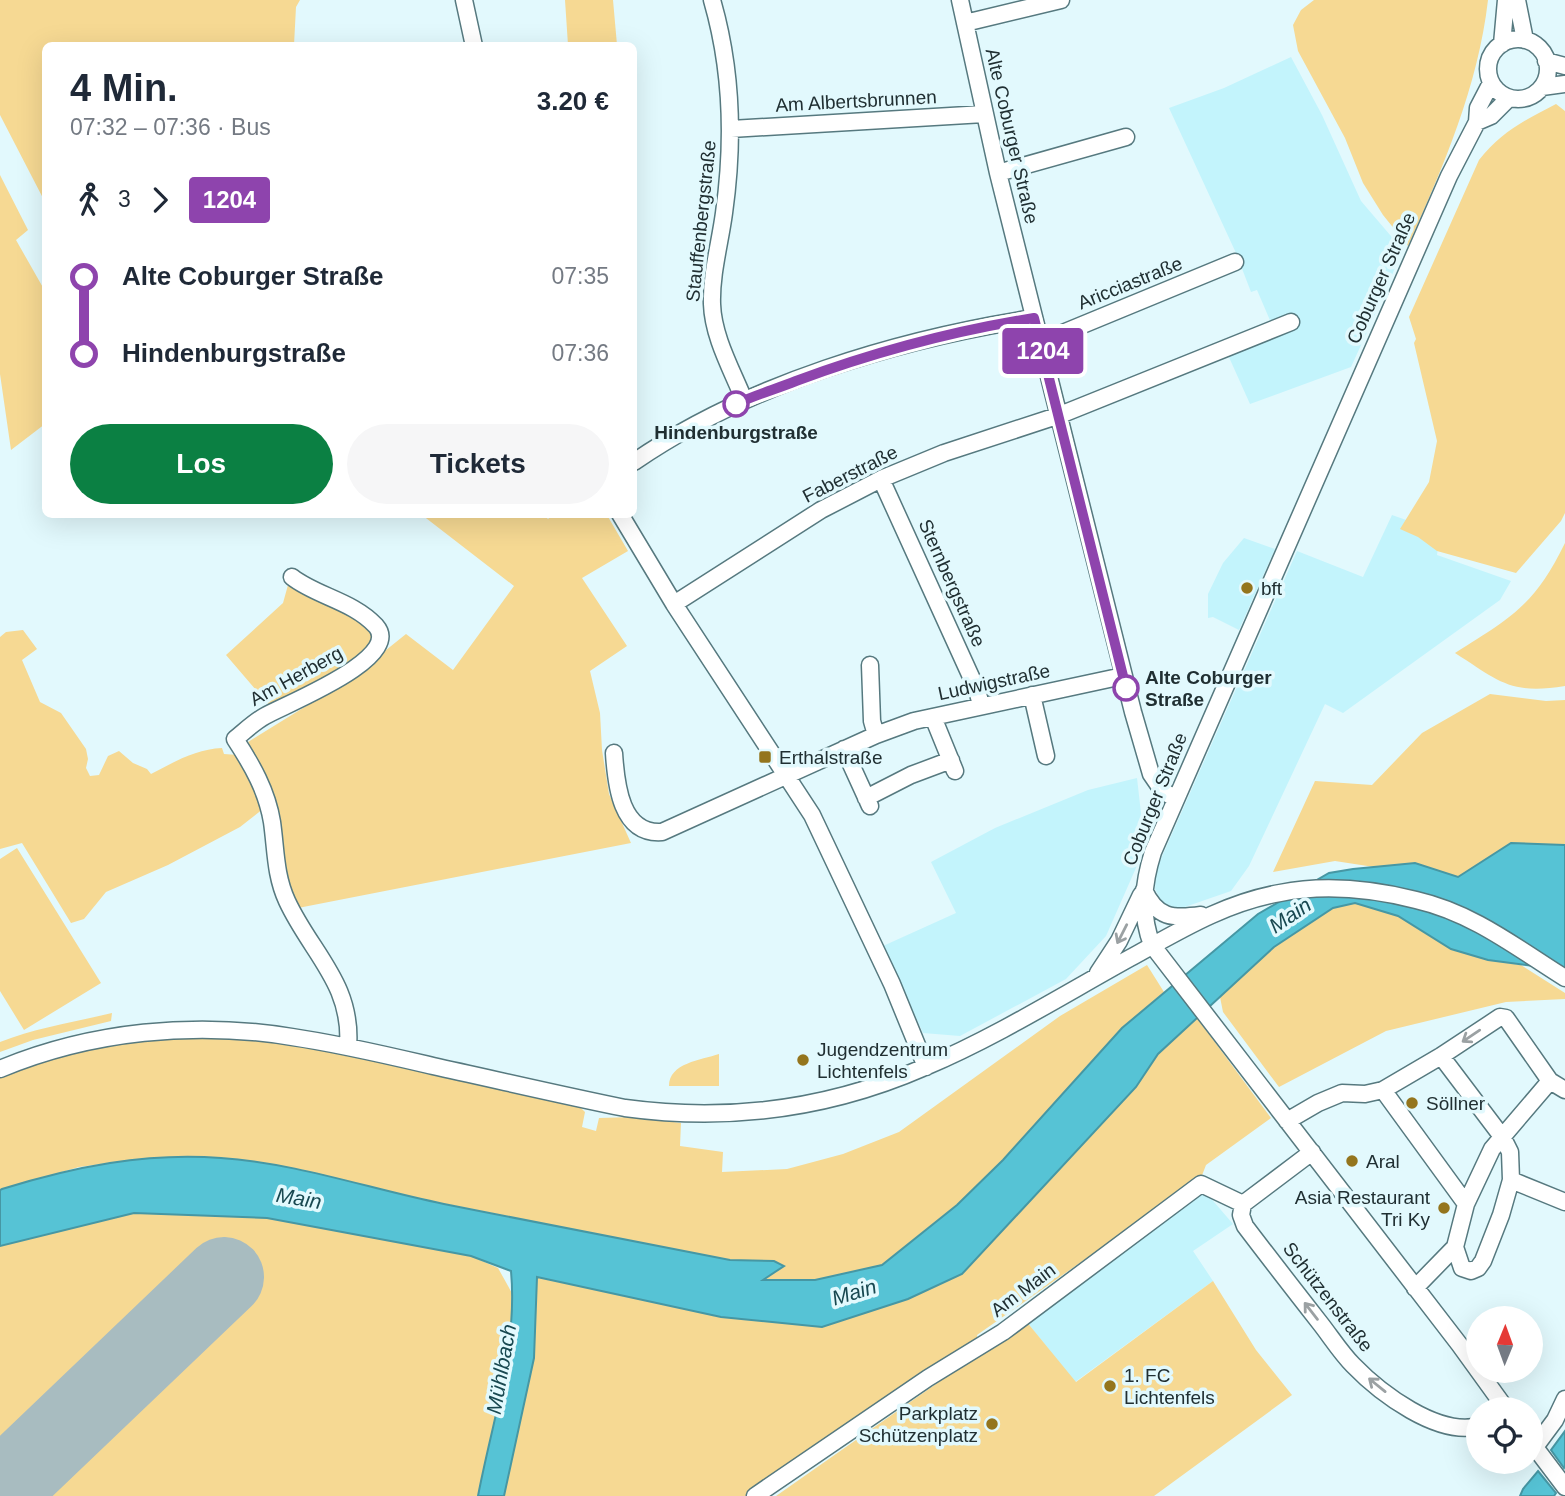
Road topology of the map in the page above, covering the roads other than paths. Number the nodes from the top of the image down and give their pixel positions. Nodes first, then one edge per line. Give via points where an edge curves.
1 (464, 0) edge
2 (712, 0) edge
3 (960, 0) edge
4 (1061, 0) edge
5 (1506, 0) edge
6 (1517, 0) edge
7 (965, 23) junction
8 (1525, 40) junction
9 (473, 42) edge
10 (1502, 44) junction
11 (1546, 61) junction
12 (1565, 66) edge
13 (1490, 80) junction
14 (1565, 84) edge
15 (1542, 87) junction
16 (1509, 98) junction
17 (984, 114) junction
18 (1477, 122) junction
19 (731, 129) junction
20 (1126, 137) dead end
21 (998, 173) junction
22 (1235, 262) dead end
23 (1034, 318) junction
24 (1292, 322) dead end
25 (1041, 342) junction
26 (744, 400) junction
27 (1060, 415) junction
28 (637, 460) edge
29 (881, 480) junction
30 (622, 518) edge
31 (292, 577) dead end
32 (674, 604) junction
33 (870, 665) dead end
34 (1123, 676) junction
35 (1032, 695) junction
36 (981, 705) junction
37 (933, 717) junction
38 (876, 735) junction
39 (845, 749) junction
40 (614, 753) dead end
41 (1046, 756) dead end
42 (786, 775) junction
43 (1175, 799) junction
44 (1144, 890) junction
45 (1211, 914) junction
46 (1152, 945) junction
47 (1096, 976) junction
48 (1565, 978) edge
49 (348, 1047) junction
50 (1441, 1056) junction
51 (926, 1067) junction
52 (0, 1069) edge
53 (1550, 1081) junction
54 (1383, 1090) junction
55 (1565, 1090) edge
56 (1287, 1121) junction
57 (1503, 1138) junction
58 (1312, 1152) junction
59 (1511, 1180) junction
60 (1565, 1202) edge
61 (1243, 1204) junction
62 (1466, 1204) junction
63 (1455, 1247) junction
64 (1415, 1288) junction
65 (1497, 1397) edge
66 (1565, 1399) edge
67 (1466, 1427) edge
68 (1543, 1436) edge
69 (1543, 1458) edge
70 (1563, 1485) edge
71 (755, 1496) edge

1 - 9 street
2 - 19 street, Stauffenbergstraße via 727,71
3 - 7 street, Alte Coburger Straße
4 - 7 street
5 - 10 street
6 - 8 street
7 - 17 street, Alte Coburger Straße
8 - 10 street
8 - 11 street via 1539,49
10 - 13 street via 1488,62
11 - 12 street
11 - 15 street
13 - 16 street
13 - 18 street, Coburger Straße
14 - 15 street
15 - 16 street via 1530,97
16 - 18 street via 1491,116
17 - 19 street, Am Albertsbrunnen
17 - 21 street, Alte Coburger Straße
18 - 43 street, Coburger Straße via 1449,176
19 - 26 street, Stauffenbergstraße via 712,303 716,331
20 - 21 street
21 - 23 street, Alte Coburger Straße
22 - 25 street, Aricciastraße
23 - 25 street, Alte Coburger Straße
23 - 26 street via 891,348
24 - 27 street, Faberstraße
25 - 27 street, Alte Coburger Straße
26 - 28 street
27 - 29 street, Faberstraße via 944,453
27 - 34 street, Alte Coburger Straße
29 - 32 street, Faberstraße via 821,510
29 - 36 street, Sternbergstraße
30 - 32 street
31 - 49 street, Am Herberg via 362,614 382,638 367,660 262,717 235,739 268,806 276,870 287,901 341,992
32 - 42 street
33 - 38 street
34 - 35 street, Ludwigstraße
34 - 43 street, Alte Coburger Straße via 1151,775
35 - 36 street, Ludwigstraße
35 - 41 street
36 - 37 street, Ludwigstraße
37 - 38 street, Ludwigstraße
37 - 39 street via 953,766 911,775 868,802
38 - 39 street, Ludwigstraße
39 - 42 street, Ludwigstraße
40 - 42 street, Ludwigstraße via 622,802 632,822 648,833 662,832
42 - 51 street via 812,815 859,911
43 - 44 street, Coburger Straße via 1153,852
44 - 45 street via 1164,915
44 - 46 street, Coburger Straße via 1143,917
44 -> 47 street
45 - 46 street
45 - 48 street via 1279,893 1368,890 1433,904 1481,924
46 - 47 street
46 - 56 street, Coburger Straße
47 - 51 street
49 - 51 street via 667,1114 739,1113 824,1102
49 - 52 street via 258,1033 180,1030 64,1047
53 -> 50 street via 1506,1018 1500,1017
50 - 54 street
50 - 57 street
53 - 55 street
53 - 57 street
54 - 56 street via 1342,1093
54 - 62 street
56 - 58 street, Coburger Straße
57 - 59 street via 1510,1152
57 - 62 street via 1492,1149
58 - 61 street
58 - 64 street, Coburger Straße
59 - 60 street
59 - 63 street via 1478,1268 1462,1268
67 -> 61 street, Schützenstraße via 1421,1416 1353,1365 1245,1226
61 - 71 street, Am Main via 1201,1184 1003,1332
62 - 63 street
63 - 64 street
64 - 65 street, Coburger Straße
66 - 68 street
69 - 70 street

